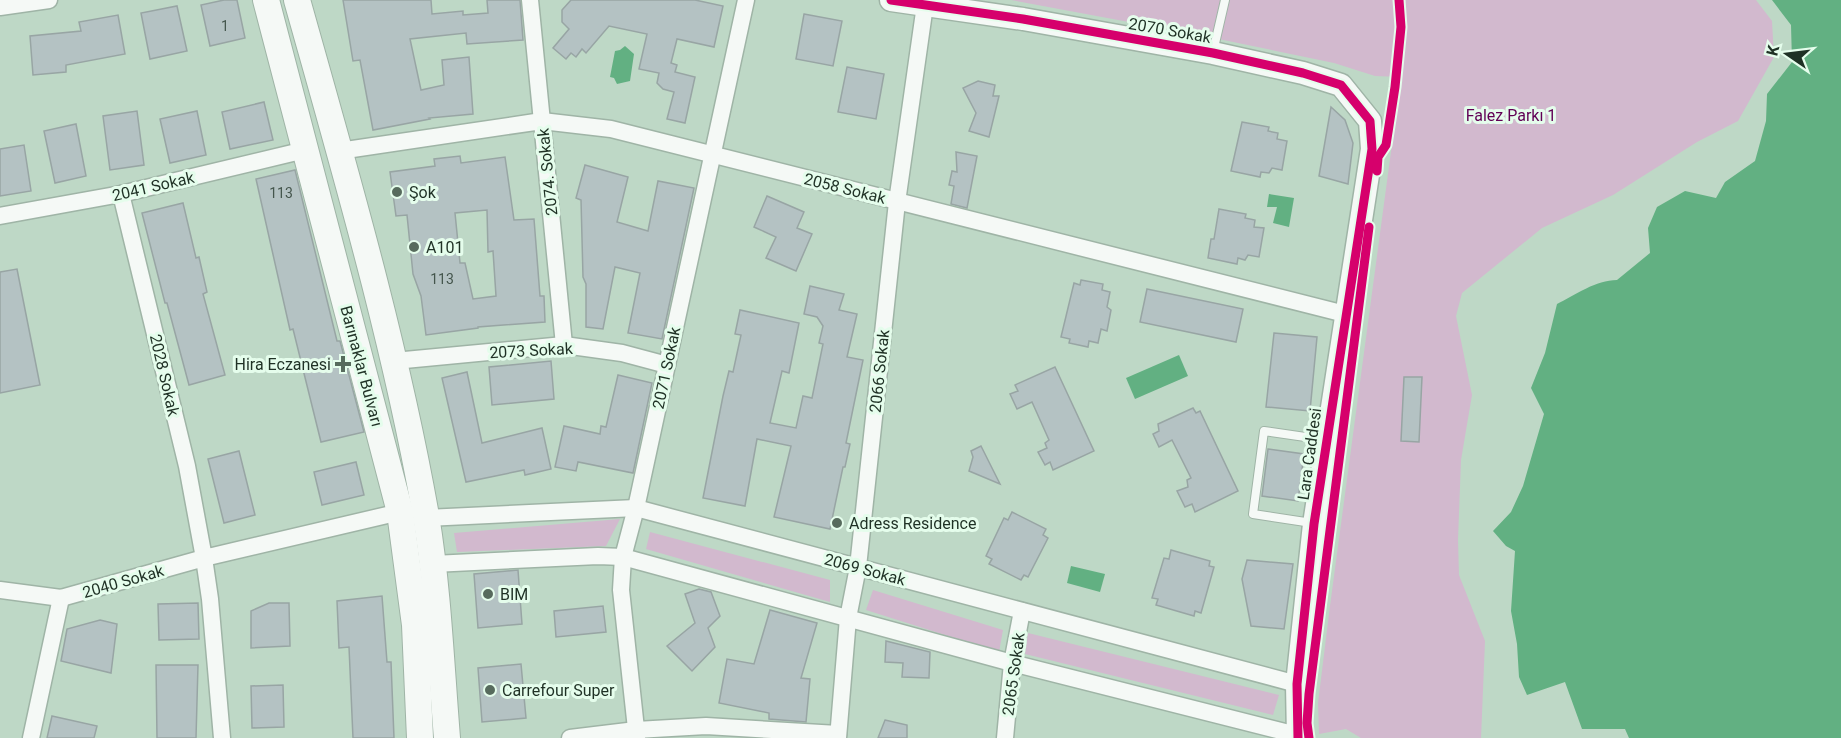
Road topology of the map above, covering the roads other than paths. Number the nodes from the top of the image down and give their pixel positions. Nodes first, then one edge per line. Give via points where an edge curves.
1 (49, 0) edge
2 (266, 0) edge
3 (297, 0) edge
4 (530, 0) edge
5 (746, 0) edge
6 (891, 0) edge
7 (1225, 0) edge
8 (925, 5) junction
9 (0, 8) edge
10 (1213, 53) junction
11 (542, 121) junction
12 (305, 150) junction
13 (339, 151) junction
14 (713, 154) junction
15 (1367, 177) joint
16 (121, 194) junction
17 (897, 202) junction
18 (0, 216) edge
19 (1345, 314) junction
20 (564, 345) junction
21 (394, 361) junction
22 (667, 365) junction
23 (1327, 440) junction
24 (636, 508) junction
25 (400, 512) junction
26 (426, 518) junction
27 (1314, 524) junction
28 (204, 558) junction
29 (623, 558) junction
30 (433, 564) junction
31 (858, 567) junction
32 (0, 590) edge
33 (61, 598) junction
34 (1022, 611) junction
35 (848, 618) junction
36 (1012, 663) junction
37 (1297, 684) junction
38 (637, 734) edge
39 (838, 736) edge
40 (1297, 737) edge
41 (31, 738) edge
42 (222, 738) edge
43 (420, 738) edge
44 (447, 738) edge
45 (570, 738) edge
46 (1005, 738) edge

1 - 9 street
2 - 12 main road, Barınaklar Bulvarı
3 - 13 main road, Barınaklar Bulvarı
4 - 11 street, 2074. Sokak
5 - 14 street, 2071 Sokak
6 - 8 street, 2070 Sokak
7 - 10 lane
8 - 10 street, 2070 Sokak
8 - 17 street, 2066 Sokak
10 - 15 street, 2070 Sokak via 1341,85 1370,122 1372,149
11 - 13 street, 2058 Sokak
11 - 14 street, 2058 Sokak via 611,129
11 - 20 street, 2074. Sokak
12 - 16 street, 2041 Sokak
12 - 25 main road, Barınaklar Bulvarı
13 - 21 main road, Barınaklar Bulvarı
14 - 17 street, 2058 Sokak
14 - 22 street, 2071 Sokak
15 - 19 street, Lara Caddesi
16 - 18 street, 2041 Sokak
16 - 28 street, 2028 Sokak via 187,466
17 - 19 street, 2058 Sokak
17 - 31 street, 2066 Sokak
19 - 23 street, Lara Caddesi
20 - 21 street, 2073 Sokak
20 - 22 street, 2073 Sokak via 622,353
21 - 26 main road, Barınaklar Bulvarı
22 - 24 street, 2071 Sokak
23 - 27 street, Lara Caddesi
23 - 27 lane via 1264,431 1253,514
24 - 26 street, 2069 Sokak
24 - 29 street, 2071 Sokak
24 - 31 street, 2069 Sokak
25 - 28 street, 2040 Sokak
25 - 43 main road, Barınaklar Bulvarı via 415,625
26 - 30 main road, Barınaklar Bulvarı
27 - 37 street, Lara Caddesi
28 - 33 street, 2040 Sokak
28 - 42 street
29 - 30 street
29 - 35 street
29 - 38 street, 2071 Sokak via 621,590
30 - 44 main road, Barınaklar Bulvarı
31 - 34 street, 2069 Sokak
31 - 35 street, 2066 Sokak
32 - 33 street, 2040 Sokak
33 - 41 street
34 - 36 street, 2065 Sokak
34 - 37 street, 2069 Sokak
35 - 36 street
35 - 39 street, 2066 Sokak
36 - 40 street
36 - 46 street, 2065 Sokak
37 - 40 street, Lara Caddesi
38 - 39 street via 706,726
38 - 45 street

